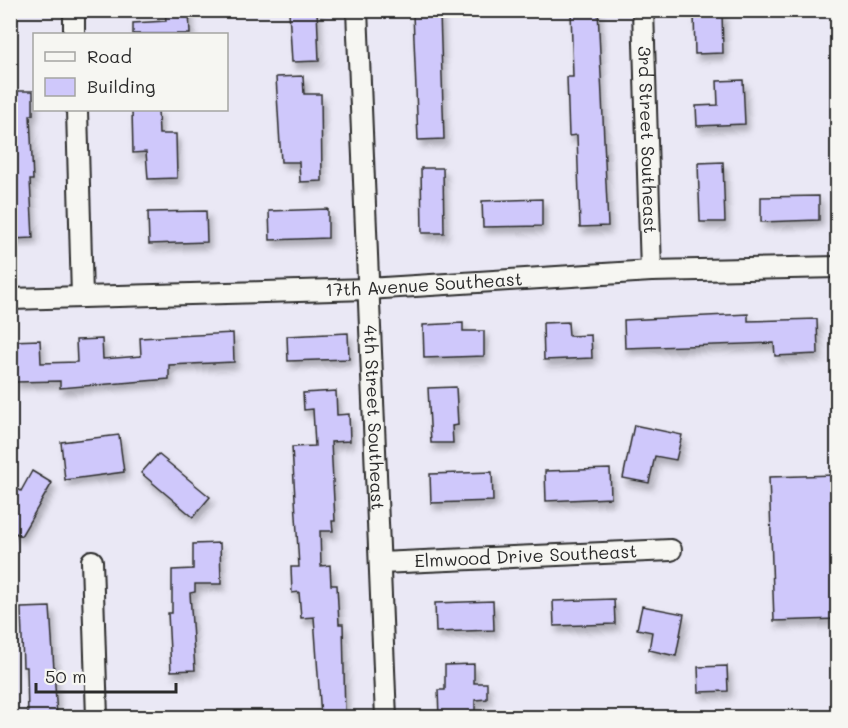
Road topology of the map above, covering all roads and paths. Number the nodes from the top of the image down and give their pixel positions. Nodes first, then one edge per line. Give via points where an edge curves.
1 (74, 10) edge
2 (357, 10) edge
3 (643, 10) edge
4 (74, 33) edge
5 (77, 111) edge
6 (837, 267) edge
7 (651, 272) junction
8 (368, 289) junction
9 (82, 297) junction
10 (10, 299) edge
11 (671, 550) dead end
12 (92, 561) dead end
13 (380, 563) junction
14 (97, 717) edge
15 (386, 717) edge

1 - 4 street
2 - 8 street, 4th Street Southeast
3 - 7 street, 3rd Street Southeast
5 - 9 street
6 - 7 street, 17th Avenue Southeast
7 - 8 street, 17th Avenue Southeast
8 - 9 street, 17th Avenue Southeast
8 - 13 street, 4th Street Southeast
9 - 10 street, 17th Avenue Southeast
11 - 13 street, Elmwood Drive Southeast
12 - 14 street
13 - 15 street, 4th Street Southeast

